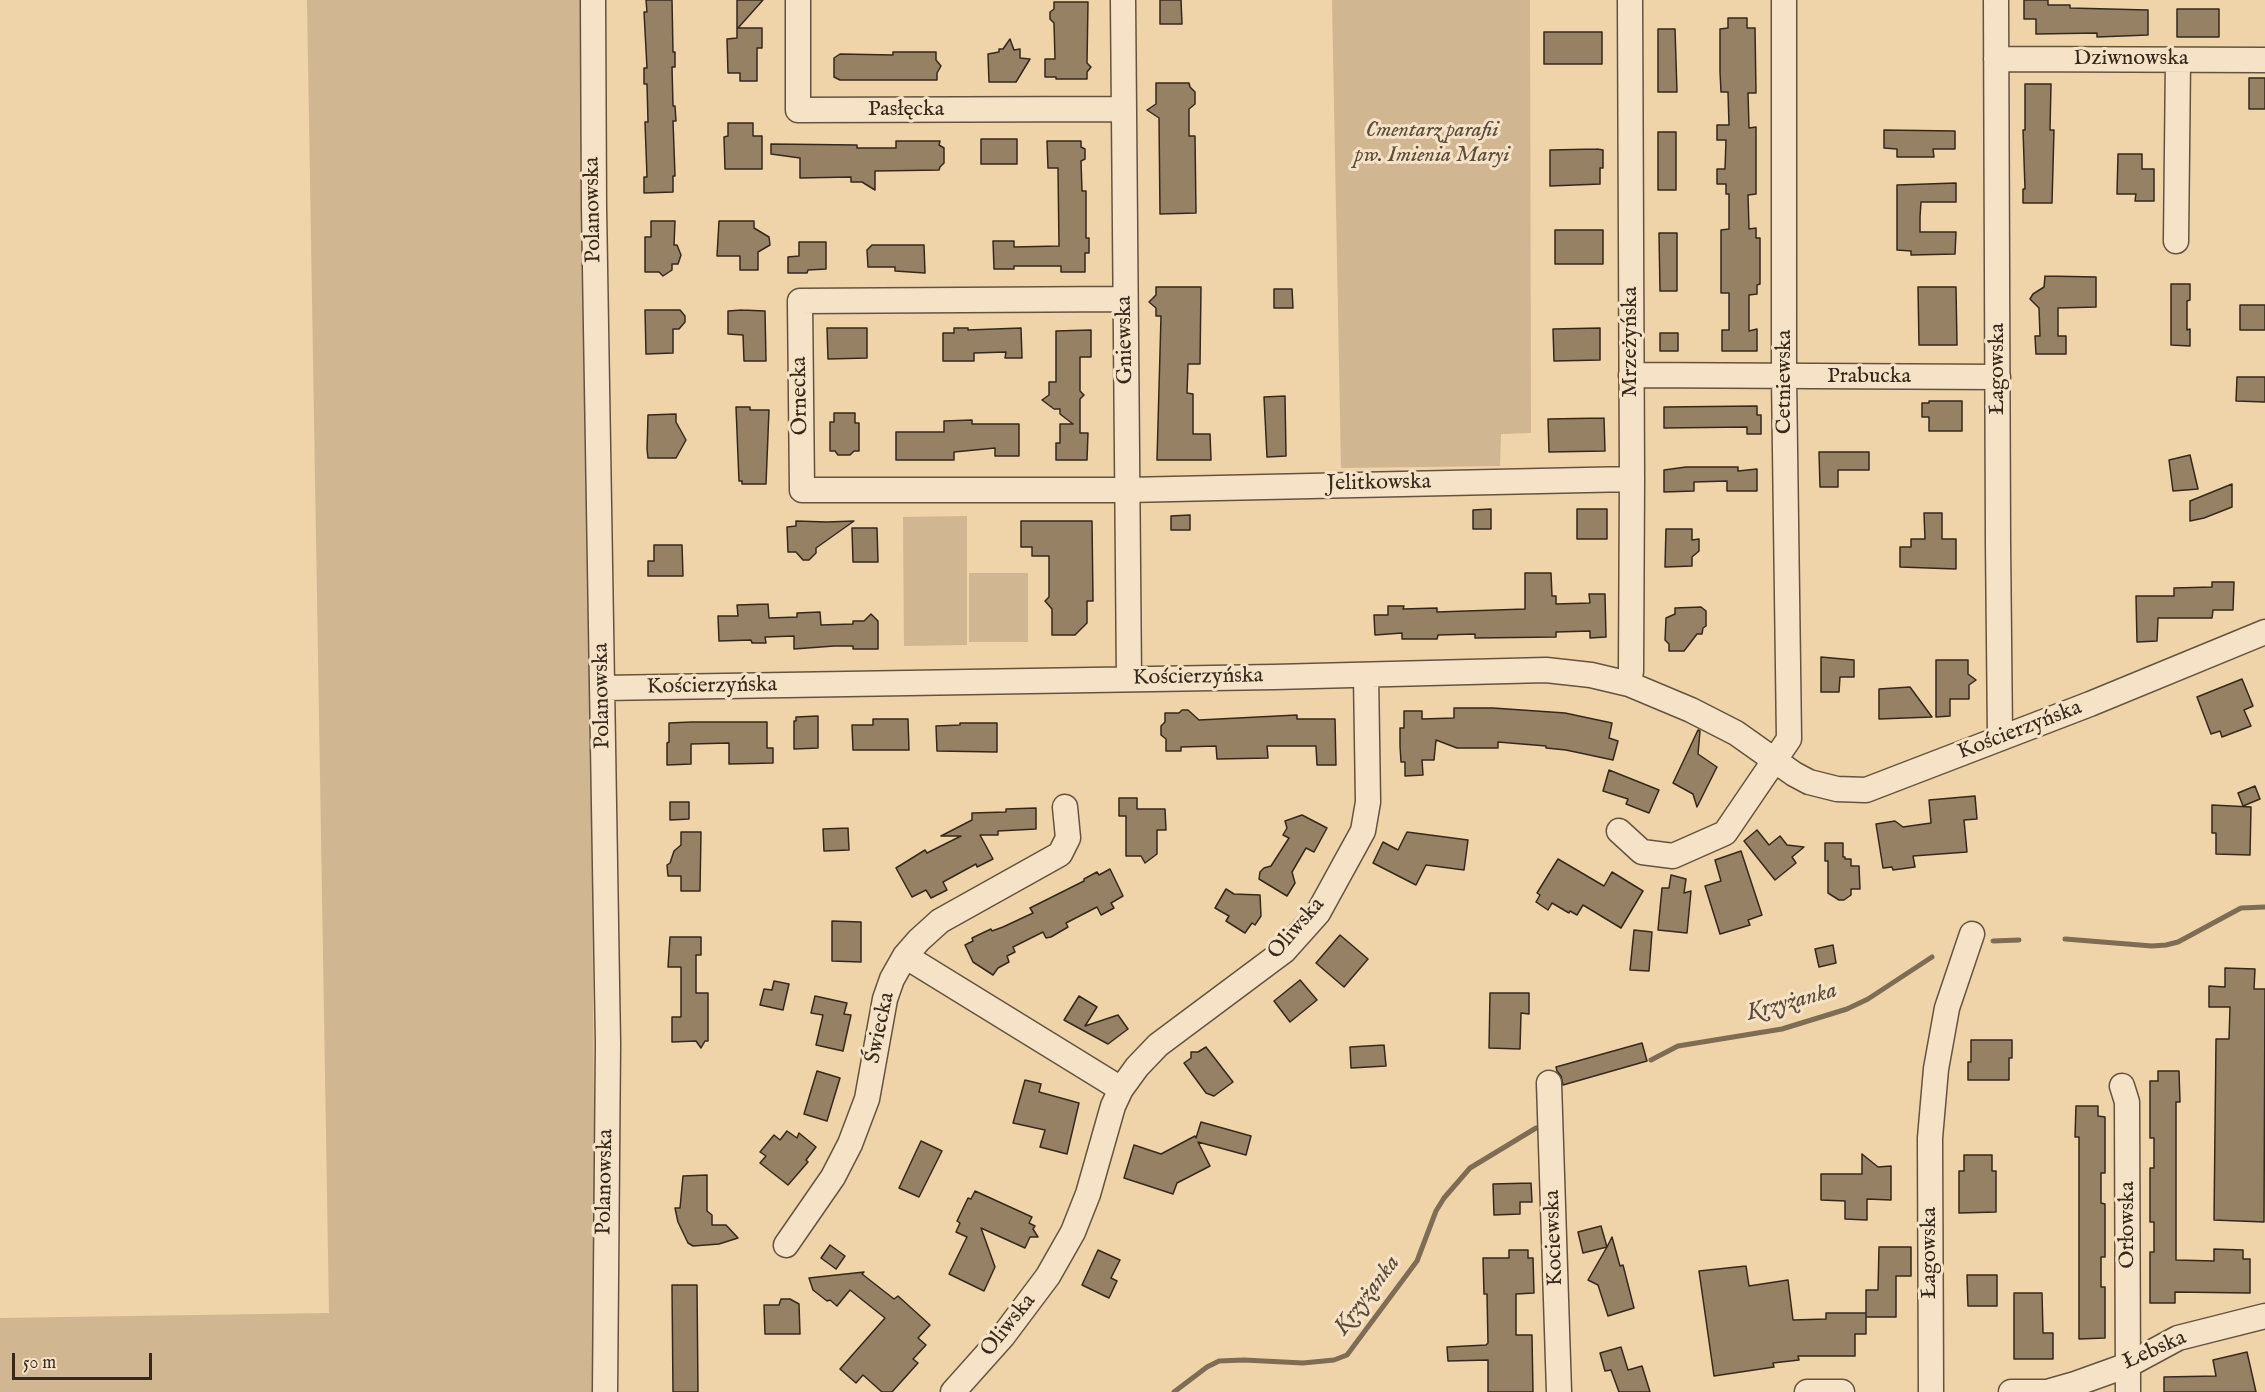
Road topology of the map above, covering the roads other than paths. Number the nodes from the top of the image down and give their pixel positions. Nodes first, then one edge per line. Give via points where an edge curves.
1 (593, 0) edge
2 (798, 0) edge
3 (1123, 0) edge
4 (1630, 0) edge
5 (1784, 0) edge
6 (1996, 0) edge
7 (1996, 59) junction
8 (2178, 60) junction
9 (2265, 60) edge
10 (1124, 109) junction
11 (2176, 241) dead end
12 (1125, 299) junction
13 (1631, 375) junction
14 (1784, 376) junction
15 (1998, 377) junction
16 (1632, 479) junction
17 (1127, 490) junction
18 (2265, 632) edge
19 (1366, 675) junction
20 (1129, 680) junction
21 (1629, 684) junction
22 (603, 688) junction
23 (2000, 737) junction
24 (1774, 759) junction
25 (1065, 807) dead end
26 (1619, 831) dead end
27 (1972, 934) dead end
28 (905, 956) junction
29 (1549, 1083) dead end
30 (2122, 1086) dead end
31 (1121, 1089) junction
32 (786, 1245) dead end
33 (2265, 1316) edge
34 (2128, 1365) junction
35 (605, 1392) edge
36 (953, 1392) edge
37 (1559, 1392) edge
38 (1807, 1392) edge
39 (1842, 1392) edge
40 (1931, 1392) edge
41 (2011, 1392) edge
42 (2128, 1392) edge

1 - 22 street, Polanowska
2 - 10 street, Pasłęcka via 798,110
3 - 10 street, Gniewska
4 - 13 street, Mrzeżyńska
5 - 14 street, Cetniewska
6 - 7 street, Łagowska
7 - 8 street, Dziwnowska
7 - 15 street, Łagowska
8 - 9 street, Dziwnowska
8 - 11 street
10 - 12 street, Gniewska
12 - 17 street, Gniewska
12 - 17 street, Ornecka via 800,301 802,490
13 - 14 street, Prabucka
13 - 16 street, Mrzeżyńska
14 - 15 street, Prabucka
14 - 24 street, Cetniewska via 1789,739
15 - 23 street, Łagowska
16 - 17 street, Jelitkowska
16 - 21 street, Mrzeżyńska
17 - 20 street, Gniewska
18 - 23 street, Kościerzyńska
19 - 20 street, Kościerzyńska
19 - 21 street, Kościerzyńska via 1546,670
19 - 31 street, Oliwska via 1368,802 1363,831 1318,913 1284,951 1158,1045
20 - 22 street, Kościerzyńska
21 - 24 street, Kościerzyńska via 1736,733
22 - 35 street, Polanowska via 608,1043
23 - 24 street, Kościerzyńska via 1866,790 1837,789 1809,782
24 - 26 street via 1725,833 1673,856 1642,852
25 - 28 street, Świecka via 1068,838 1060,854 940,921
27 - 40 street, Łagowska via 1947,1008 1936,1069 1930,1138
28 - 31 street
28 - 32 street, Świecka via 885,999 867,1099 850,1144 833,1177
29 - 37 street, Kociewska
30 - 34 street, Orłowska via 2127,1102
31 - 36 street, Oliwska via 1073,1232 1048,1276 1016,1319
33 - 34 street, Łebska via 2178,1338
34 - 41 street, Łebska via 2047,1392
34 - 42 street, Orłowska
38 - 39 street

